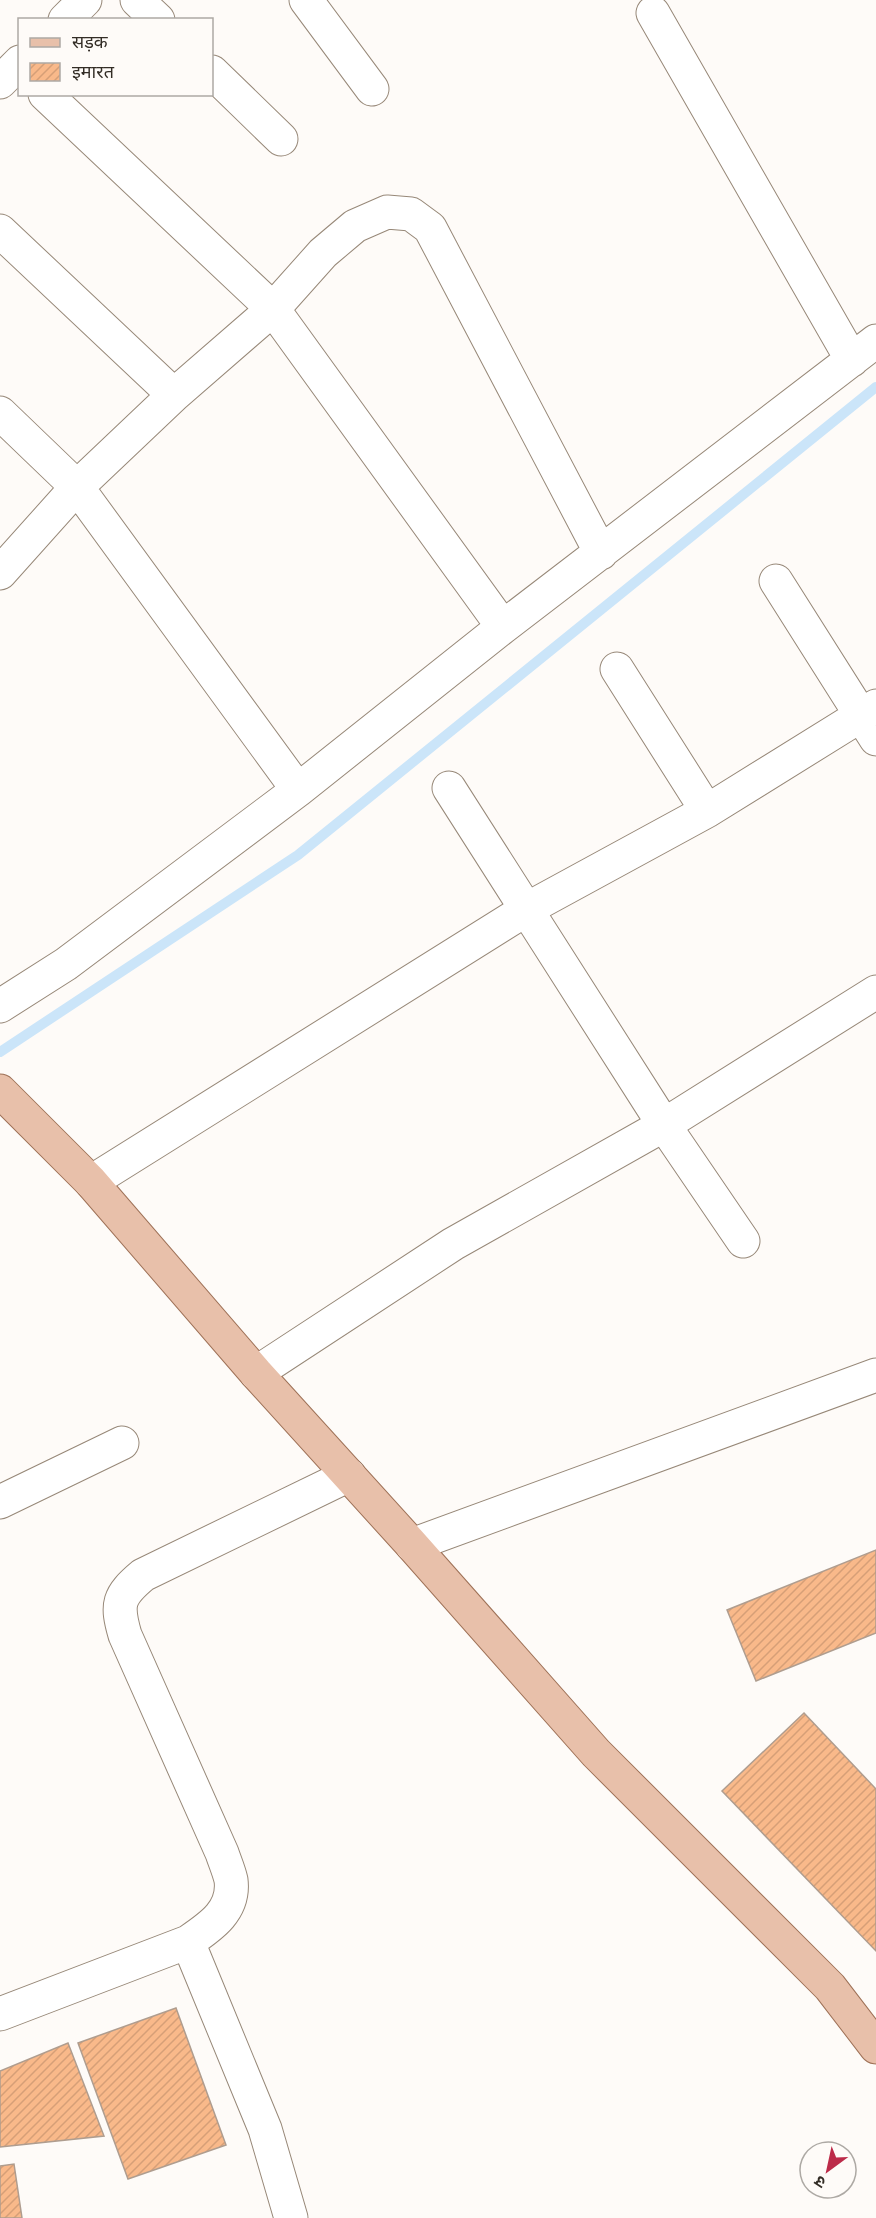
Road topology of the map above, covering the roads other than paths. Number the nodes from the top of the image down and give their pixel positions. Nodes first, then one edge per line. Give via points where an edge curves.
1 (85, 0) edge
2 (137, 0) edge
3 (306, 0) edge
4 (653, 13) dead end
5 (66, 18) edge
6 (156, 18) edge
7 (213, 73) edge
8 (372, 89) dead end
9 (47, 96) edge
10 (281, 139) dead end
11 (0, 231) edge
12 (273, 309) junction
13 (864, 350) edge
14 (174, 395) junction
15 (0, 413) edge
16 (77, 487) junction
17 (601, 553) junction
18 (0, 573) edge
19 (776, 581) dead end
20 (503, 627) junction
21 (617, 669) dead end
22 (871, 720) edge
23 (449, 788) dead end
24 (298, 790) junction
25 (707, 811) junction
26 (527, 909) junction
27 (876, 992) edge
28 (0, 1006) edge
29 (0, 1091) edge
30 (664, 1125) junction
31 (91, 1182) junction
32 (743, 1241) dead end
33 (256, 1373) junction
34 (876, 1375) edge
35 (122, 1443) dead end
36 (349, 1475) junction
37 (0, 1502) edge
38 (412, 1545) junction
39 (188, 1942) junction
40 (0, 2014) edge
41 (876, 2047) edge
42 (291, 2218) edge

1 - 5 street
2 - 6 street
3 - 8 street
4 - 13 street
7 - 10 street
9 - 12 street
11 - 14 street
12 - 14 street
12 - 17 street via 323,253 355,226 387,212 411,214 430,228
12 - 20 street
13 - 17 street
14 - 16 street
15 - 16 street
16 - 18 street
16 - 24 street
17 - 20 street
19 - 22 street
20 - 24 street
21 - 25 street
22 - 25 street
23 - 26 street
24 - 28 street via 66,964
25 - 26 street
26 - 30 street
26 - 31 street
27 - 30 street
29 - 31 main road
30 - 32 street
30 - 33 street via 453,1244
31 - 33 main road
33 - 36 main road
34 - 38 street
35 - 37 street
36 - 38 main road
36 - 39 street via 143,1575 126,1590 118,1612 124,1635 231,1881 228,1907 212,1926
38 - 41 main road via 596,1753 830,1987
39 - 40 street
39 - 42 street via 265,2128

